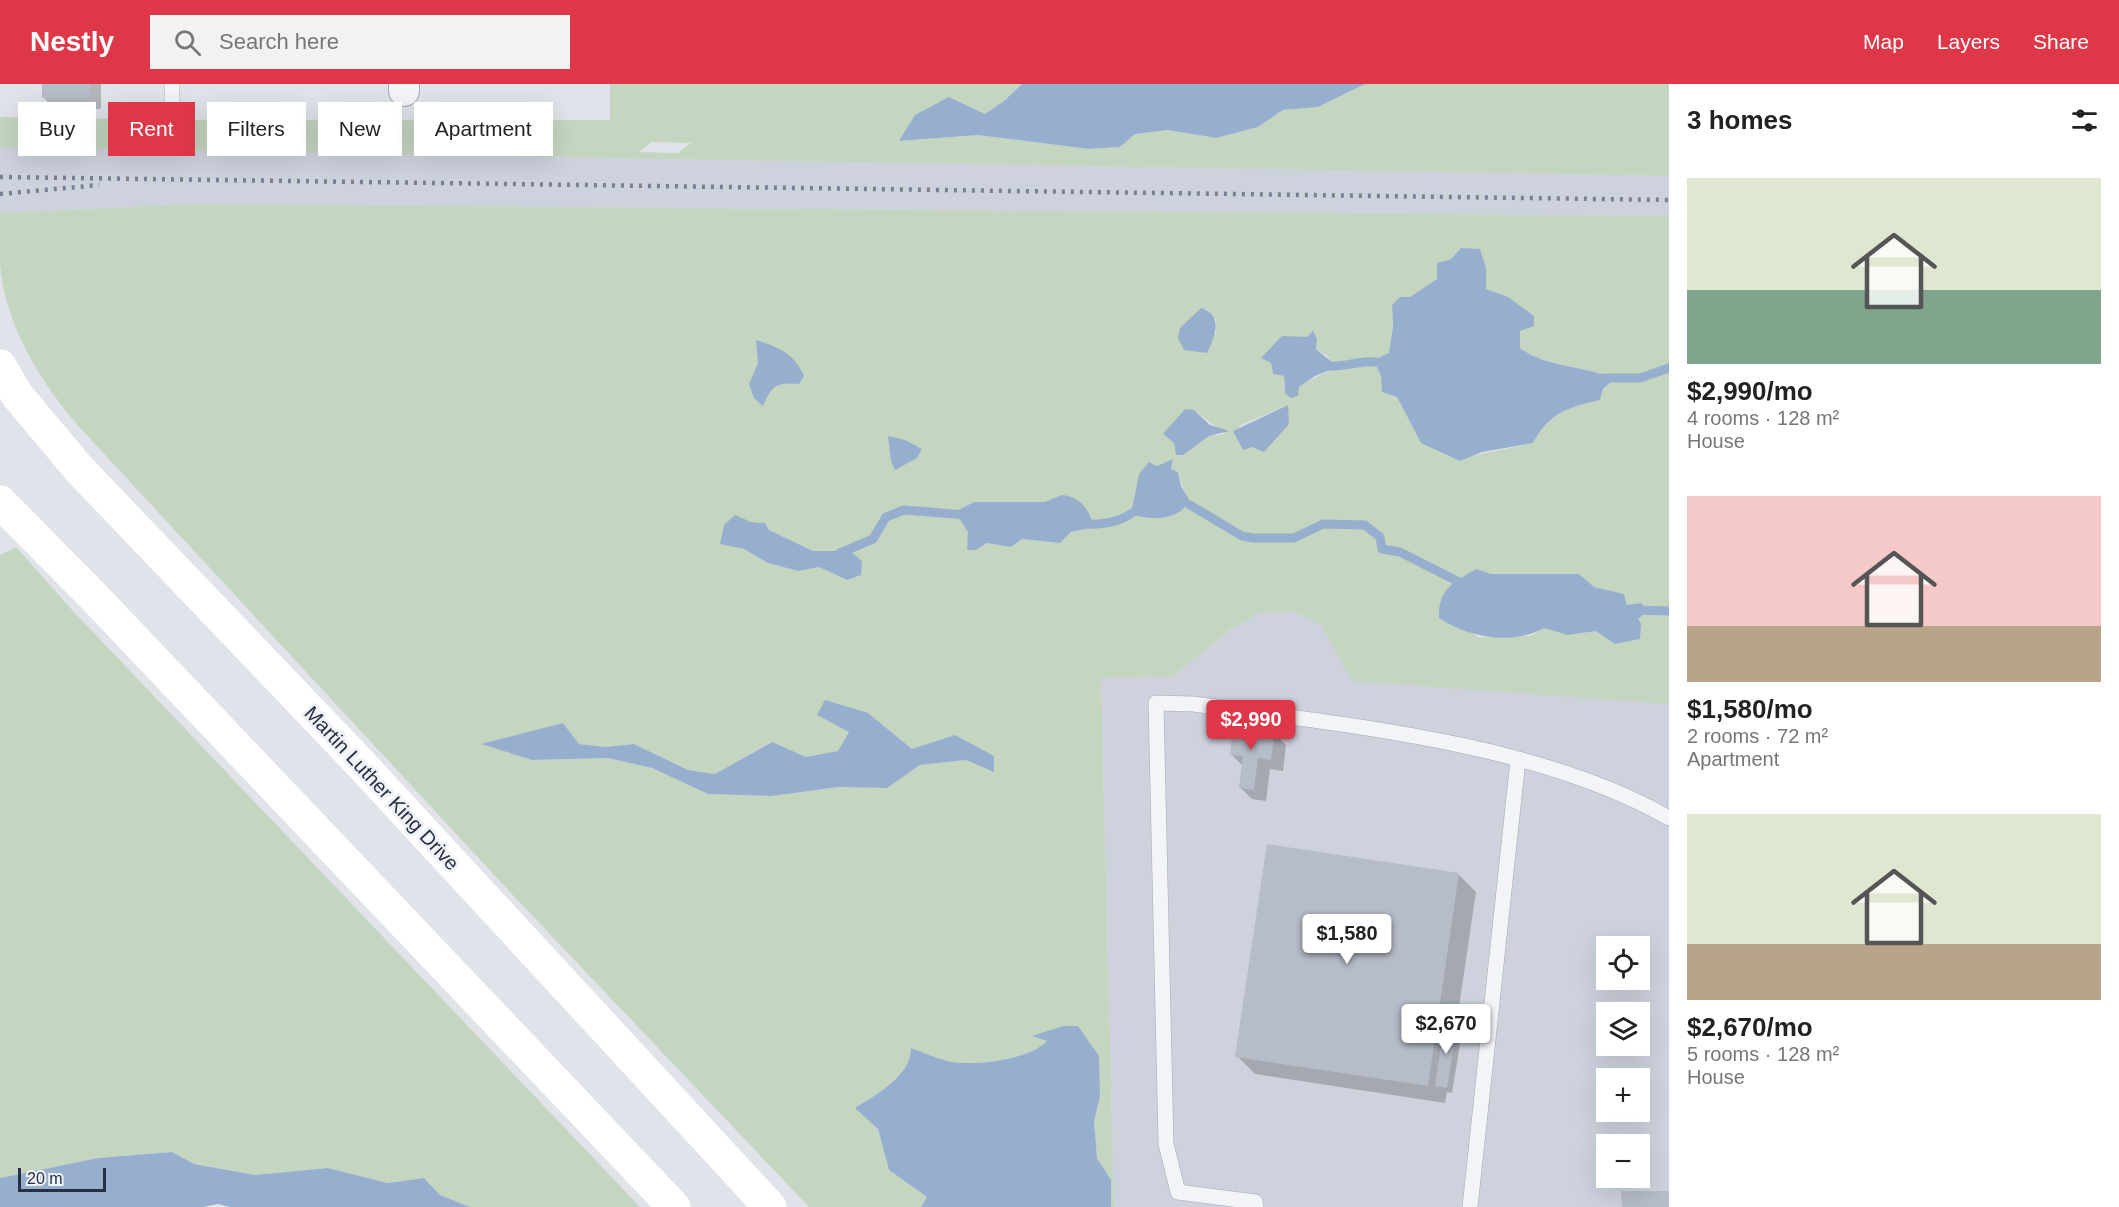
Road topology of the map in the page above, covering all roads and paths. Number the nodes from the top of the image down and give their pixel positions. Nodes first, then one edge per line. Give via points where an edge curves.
1 (172, 84) edge
2 (172, 102) edge
3 (0, 366) edge
4 (0, 502) edge
5 (1518, 760) junction
6 (1669, 818) edge
7 (674, 1207) edge
8 (770, 1207) edge
9 (1256, 1207) edge
10 (1470, 1207) edge

1 - 2 lane
3 - 8 main road, Martin Luther King Drive via 17,395 72,462 359,762
4 - 7 main road
5 - 6 lane via 1634,798
5 - 9 lane via 1444,743 1303,720 1194,704 1156,703 1166,1144 1178,1192 1255,1202
5 - 10 lane

